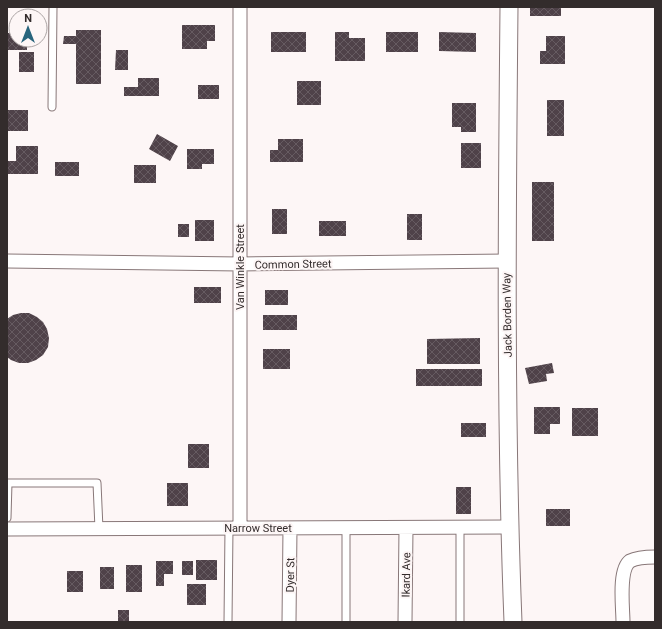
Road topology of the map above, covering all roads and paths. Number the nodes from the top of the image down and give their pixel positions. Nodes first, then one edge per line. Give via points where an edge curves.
1 (53, 7) edge
2 (240, 7) edge
3 (509, 7) edge
4 (52, 107) dead end
5 (7, 261) edge
6 (507, 261) junction
7 (240, 264) junction
8 (7, 518) edge
9 (460, 527) junction
10 (509, 527) junction
11 (234, 528) junction
12 (290, 528) junction
13 (346, 528) junction
14 (406, 528) junction
15 (7, 529) edge
16 (99, 529) junction
17 (655, 557) edge
18 (228, 622) edge
19 (289, 622) edge
20 (346, 622) edge
21 (405, 622) edge
22 (460, 622) edge
23 (513, 622) edge
24 (623, 622) edge

1 - 4 lane
2 - 7 street, Van Winkle Street
3 - 6 street, Jack Borden Way
5 - 7 street, Common Street
6 - 7 street, Common Street
6 - 10 street, Jack Borden Way
7 - 11 street, Van Winkle Street
8 - 16 lane via 8,482 97,483
9 - 10 street, Narrow Street
9 - 14 street, Narrow Street
9 - 22 lane
10 - 23 street, Jack Borden Way
11 - 12 street, Narrow Street
11 - 16 street, Narrow Street
11 - 18 lane
12 - 13 street, Narrow Street
12 - 19 street, Dyer St
13 - 14 street, Narrow Street
13 - 20 lane
14 - 21 street, Ikard Ave
15 - 16 street, Narrow Street
17 - 24 street via 640,557 626,566 622,577

